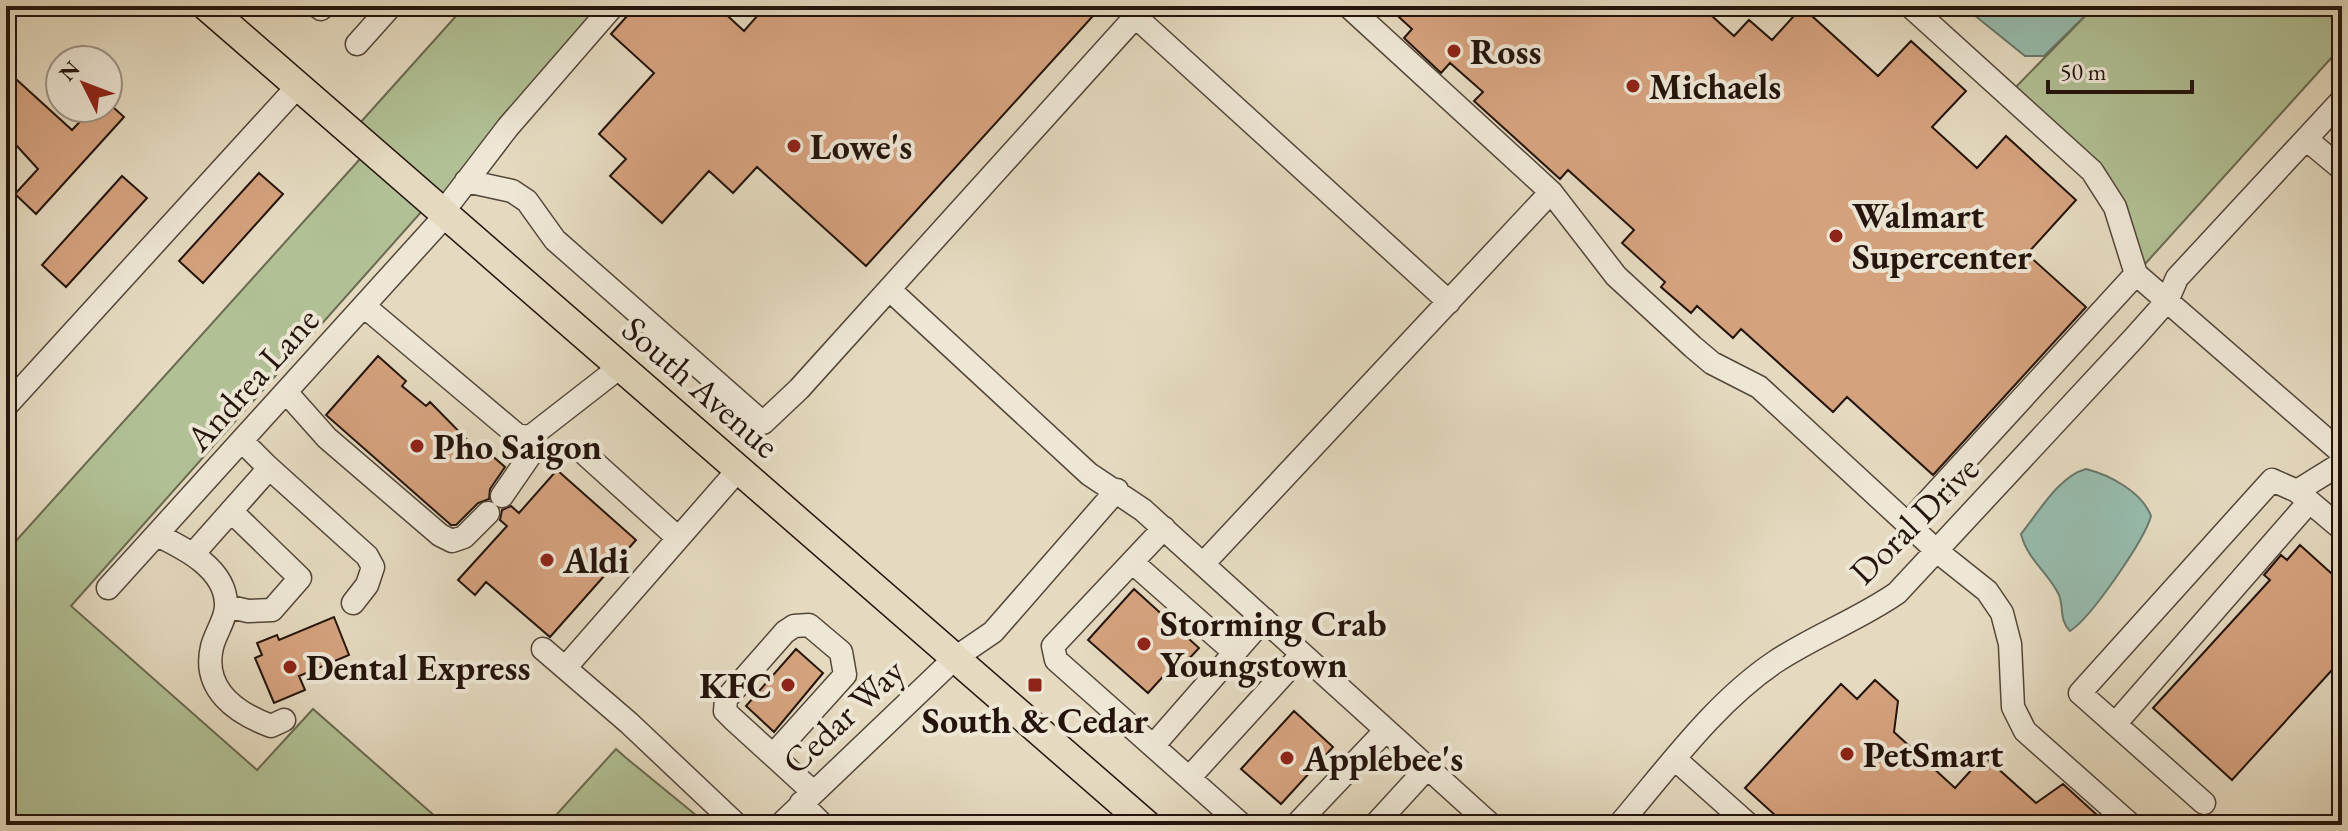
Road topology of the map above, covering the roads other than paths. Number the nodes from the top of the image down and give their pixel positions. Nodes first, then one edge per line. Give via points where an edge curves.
1 (206, 6) edge
2 (317, 6) edge
3 (324, 6) edge
4 (613, 6) edge
5 (1348, 6) edge
6 (1910, 6) edge
7 (388, 7) edge
8 (1141, 12) edge
9 (357, 44) dead end
10 (298, 86) junction
11 (2342, 100) edge
12 (2306, 139) junction
13 (2342, 169) edge
14 (466, 181) junction
15 (1551, 192) junction
16 (444, 214) junction
17 (2136, 274) junction
18 (890, 290) junction
19 (2167, 301) junction
20 (1449, 302) junction
21 (364, 306) junction
22 (620, 367) junction
23 (286, 392) junction
24 (6, 406) edge
25 (530, 437) junction
26 (242, 441) junction
27 (2342, 453) edge
28 (585, 454) dead end
29 (2342, 463) edge
30 (267, 466) junction
31 (738, 470) junction
32 (1117, 490) junction
33 (2303, 496) junction
34 (231, 511) junction
35 (1908, 523) junction
36 (1164, 528) junction
37 (2342, 529) edge
38 (157, 535) junction
39 (678, 538) junction
40 (1938, 552) junction
41 (194, 553) junction
42 (1132, 562) junction
43 (1203, 564) junction
44 (108, 588) dead end
45 (353, 603) dead end
46 (226, 606) junction
47 (1264, 619) junction
48 (543, 649) dead end
49 (1235, 653) junction
50 (1302, 654) junction
51 (955, 658) junction
52 (565, 668) junction
53 (284, 720) dead end
54 (2115, 724) junction
55 (1386, 730) junction
56 (1153, 746) junction
57 (773, 755) junction
58 (1676, 760) junction
59 (1428, 767) junction
60 (1189, 778) junction
61 (807, 797) junction
62 (2204, 803) dead end
63 (1489, 824) edge
64 (737, 825) edge
65 (780, 825) edge
66 (823, 825) edge
67 (1147, 825) edge
68 (1242, 825) edge
69 (1296, 825) edge
70 (1375, 825) edge
71 (1619, 825) edge
72 (1749, 825) edge
73 (2131, 825) edge

1 - 10 main road, South Avenue
2 - 3 street
4 - 14 street, Andrea Lane
5 - 15 street
6 - 17 street via 2092,171 2115,207
7 - 9 street
8 - 18 street
8 - 20 street
10 - 16 main road, South Avenue
10 - 24 street
11 - 12 street, Doral Drive
12 - 13 street
12 - 19 street, Doral Drive via 2177,278
14 - 16 street, Andrea Lane
14 - 18 street via 512,191 527,201 555,240 763,423 782,409
15 - 20 street
15 - 35 street via 1625,285 1712,363 1759,387
16 - 21 street, Andrea Lane
16 - 22 main road, South Avenue
17 - 19 street
17 - 35 street
18 - 32 street via 1089,474
19 - 27 street
19 - 40 street, Doral Drive
20 - 43 street
21 - 23 street, Andrea Lane
21 - 25 street via 506,427
22 - 25 street
22 - 31 main road, South Avenue
23 - 25 street via 327,438 452,541 464,537 495,505 531,454
23 - 26 street, Andrea Lane
26 - 30 street
26 - 38 street, Andrea Lane
28 - 39 street
29 - 33 street
30 - 34 street
30 - 45 street via 367,556 373,567
31 - 39 street
31 - 51 main road, South Avenue
32 - 36 street
32 - 51 street, Cedar Way via 993,632
33 - 37 street
33 - 54 street
33 - 54 street via 2272,480 2080,693
34 - 41 street
34 - 46 street via 300,578 272,610
35 - 40 street
36 - 42 street
36 - 43 street
38 - 41 street
38 - 44 street, Andrea Lane
39 - 52 street
40 - 58 street, Doral Drive via 1866,615 1753,678
40 - 73 street via 1987,591 2002,613 2010,644 2013,707 2025,731
41 - 46 street via 221,584
42 - 49 street
42 - 56 street via 1053,646 1056,660
43 - 47 street
46 - 53 street via 209,669 224,701 271,726
47 - 49 street
47 - 50 street
48 - 52 street
49 - 56 street
50 - 55 street
50 - 60 street
51 - 61 street, Cedar Way
51 - 67 main road, South Avenue
52 - 64 street
54 - 62 street
55 - 59 street
55 - 69 street
56 - 60 street
57 - 57 street via 725,711 726,699 785,632 809,625 841,652 845,675
57 - 61 street
58 - 71 street, Doral Drive
58 - 72 street
59 - 63 street
59 - 70 street
60 - 68 street
61 - 65 street, Cedar Way
61 - 66 street

